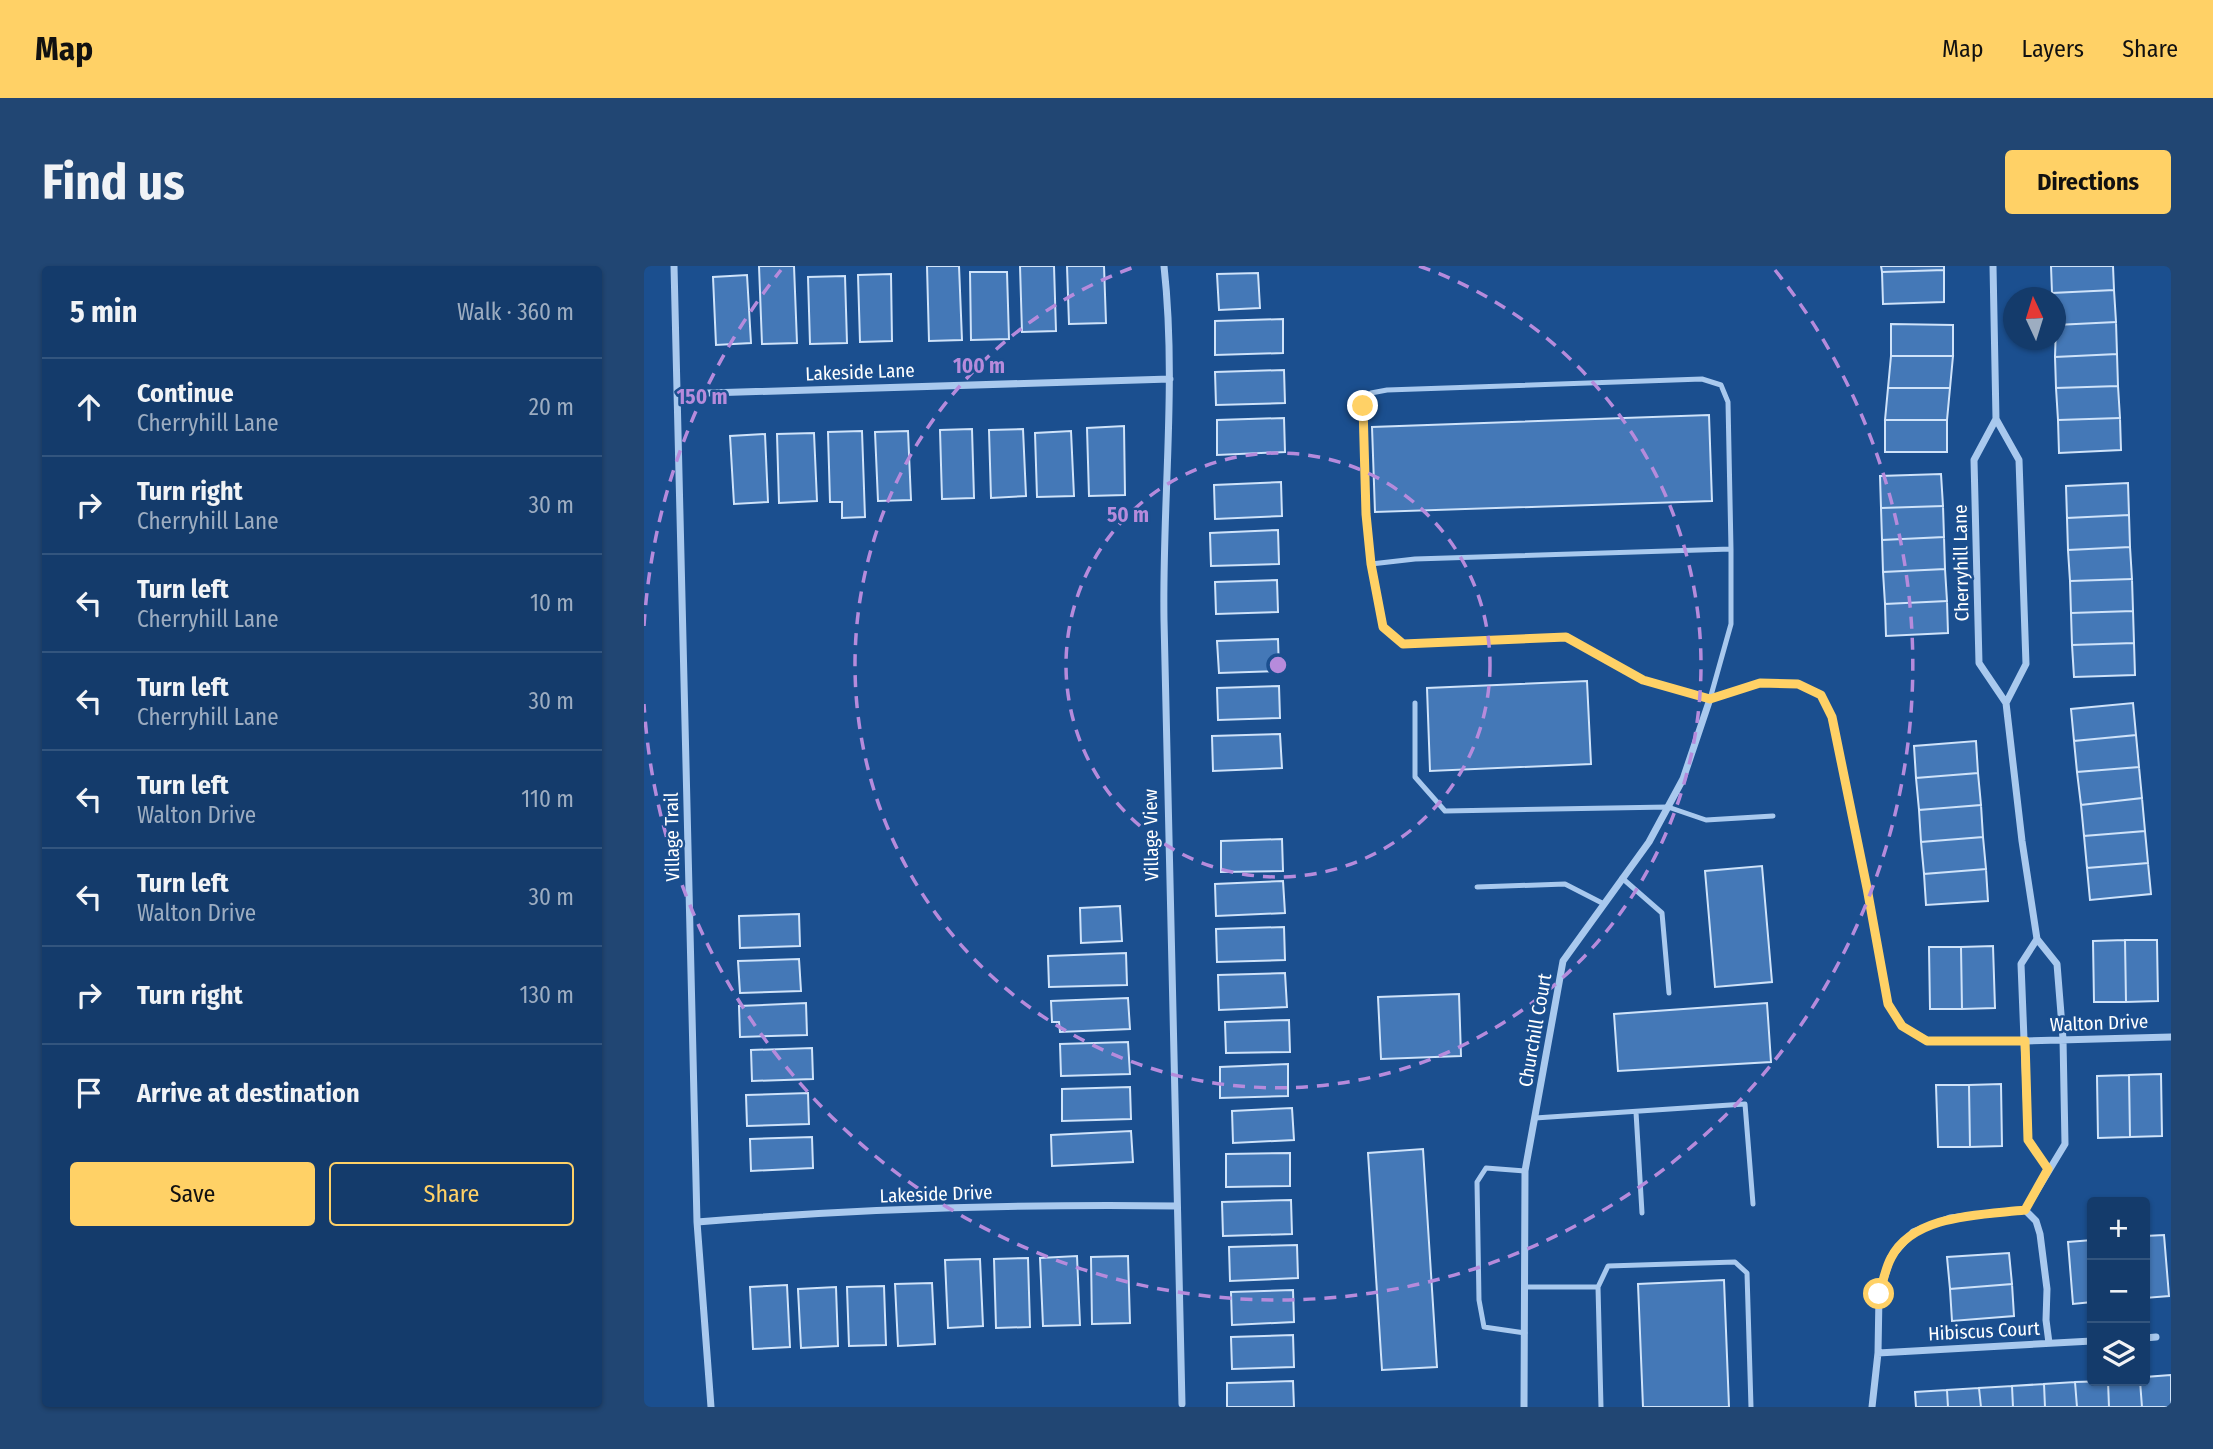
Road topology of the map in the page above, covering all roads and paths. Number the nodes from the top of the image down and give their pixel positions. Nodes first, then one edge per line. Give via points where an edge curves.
1 (674, 266) edge
2 (1164, 266) edge
3 (1993, 266) edge
4 (1170, 379) junction
5 (677, 394) junction
6 (1996, 419) junction
7 (1731, 549) junction
8 (1371, 564) junction
9 (1710, 699) junction
10 (1415, 702) dead end
11 (2006, 703) junction
12 (1668, 807) junction
13 (1773, 816) dead end
14 (1622, 878) junction
15 (1477, 887) dead end
16 (1604, 904) junction
17 (2037, 939) junction
18 (1669, 993) dead end
19 (2171, 1037) edge
20 (2063, 1039) junction
21 (2025, 1041) junction
22 (1636, 1112) junction
23 (1535, 1118) junction
24 (2048, 1169) junction
25 (1525, 1171) junction
26 (1753, 1204) dead end
27 (1177, 1206) junction
28 (2025, 1210) junction
29 (1642, 1213) dead end
30 (697, 1222) junction
31 (1525, 1287) junction
32 (1598, 1287) junction
33 (1525, 1333) junction
34 (2156, 1337) dead end
35 (2150, 1338) edge
36 (2087, 1341) edge
37 (2049, 1343) junction
38 (1878, 1353) junction
39 (1182, 1405) dead end
40 (710, 1407) edge
41 (1524, 1407) edge
42 (1601, 1407) edge
43 (1751, 1407) edge
44 (1872, 1407) edge

1 - 5 street, Village Trail
2 - 4 street, Village View
3 - 6 street, Cherryhill Lane
4 - 5 street, Lakeside Lane
4 - 27 street, Village View via 1164,610
5 - 30 street, Village Trail
6 - 11 street, Cherryhill Lane via 2019,460 2026,664
6 - 11 street, Cherryhill Lane via 1974,460 1979,663
7 - 8 lane
7 - 8 lane via 1728,402 1721,385 1702,379 1387,390 1371,393 1363,406
7 - 9 lane via 1731,624
8 - 9 lane via 1383,627 1403,644 1566,637 1643,680
9 - 12 street, Churchill Court via 1683,779
9 - 21 street, Walton Drive via 1760,683 1798,684 1821,695 1832,717 1888,1004 1902,1026 1927,1041
10 - 12 lane via 1415,777 1446,811
11 - 17 street, Cherryhill Lane
12 - 13 lane via 1706,820
12 - 14 street, Churchill Court
14 - 16 street, Churchill Court
14 - 18 lane via 1662,914
15 - 16 lane via 1565,884
16 - 23 street, Churchill Court via 1563,961
17 - 20 street, Cherryhill Lane via 2057,964
17 - 21 street via 2021,964
19 - 20 street, Walton Drive
20 - 21 street, Walton Drive
20 - 24 street, Cherryhill Lane via 2065,1144
21 - 24 street via 2028,1140
22 - 23 lane
22 - 26 lane via 1745,1104
22 - 29 lane
23 - 25 street, Churchill Court
24 - 28 street, Cherryhill Lane
25 - 31 street, Churchill Court
25 - 33 lane via 1486,1168 1477,1182 1483,1327
27 - 30 street, Lakeside Drive via 963,1208
27 - 39 street, Village View
28 - 37 street via 2040,1234
28 - 38 street via 1950,1218 1913,1232 1891,1256 1879,1294
30 - 40 street, Village Trail
31 - 32 lane
31 - 33 street, Churchill Court
32 - 42 lane
32 - 43 lane via 1608,1266 1735,1262 1747,1273
33 - 41 street, Churchill Court
34 - 35 street
36 - 37 street, Hibiscus Court
37 - 38 street, Hibiscus Court
38 - 44 street

